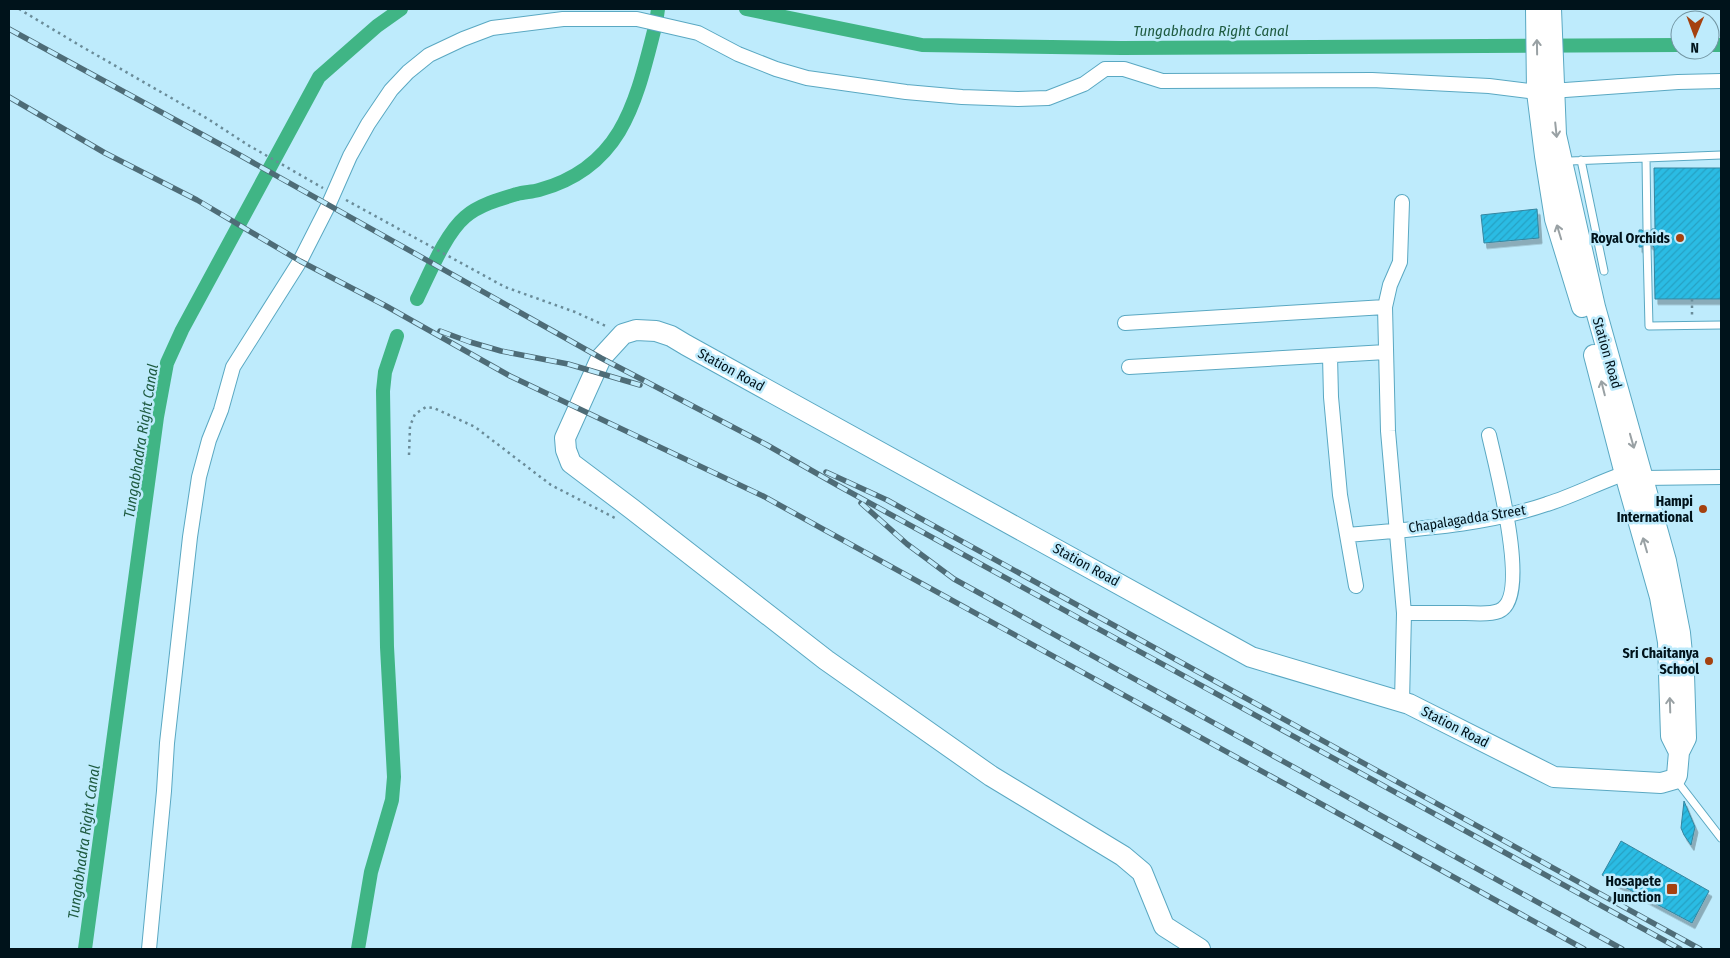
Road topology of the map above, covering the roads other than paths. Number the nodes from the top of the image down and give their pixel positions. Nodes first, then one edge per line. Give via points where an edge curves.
1 (1543, 11) edge
2 (1721, 81) edge
3 (1545, 87) junction
4 (1721, 155) edge
5 (1646, 158) junction
6 (1572, 162) junction
7 (1402, 202) dead end
8 (1647, 230) dead end
9 (1647, 247) dead end
10 (1604, 271) dead end
11 (1385, 307) junction
12 (1124, 323) dead end
13 (1721, 325) edge
14 (1386, 352) junction
15 (1330, 356) junction
16 (1128, 367) dead end
17 (1489, 435) dead end
18 (1636, 474) junction
19 (1721, 477) edge
20 (1506, 516) junction
21 (1396, 530) junction
22 (1347, 535) junction
23 (1356, 586) dead end
24 (1404, 613) junction
25 (1402, 702) junction
26 (1675, 779) junction
27 (1721, 838) edge
28 (150, 949) edge
29 (1200, 949) edge

1 - 3 street
2 - 3 street
3 -> 6 street, Station Road via 1556,134
18 -> 3 street, Station Road via 1555,219 1545,156
3 - 28 street via 1372,80 1162,80 1124,69 1105,69 1084,84 1048,98 953,96 807,78 738,54 698,33 637,19 563,19 492,28 430,54 391,90 368,124 300,261 233,367 209,440 199,477 189,547 167,743
4 - 5 lane
5 - 6 lane
5 - 8 lane
6 - 10 lane
6 -> 18 street, Station Road via 1594,307
7 - 11 street via 1400,262
9 - 13 lane via 1650,326
11 - 12 street
11 - 14 street
14 - 15 street
14 - 21 street
15 - 16 street
15 - 22 street via 1338,471
17 - 20 street
18 - 19 street
18 - 20 street, Chapalagadda Street
18 - 26 street, Station Road via 1668,642 1671,736 1679,752
20 - 21 street, Chapalagadda Street
20 - 24 street via 1513,584 1506,607 1486,613
21 - 22 street, Chapalagadda Street
21 - 24 street
22 - 23 street
24 - 25 street
25 - 26 street, Station Road via 1554,776 1661,783
25 - 29 street, Station Road via 1251,657 672,336 636,330 623,334 601,358 565,438 571,463 826,660 991,776 1123,856 1142,872 1164,926
26 - 27 lane

